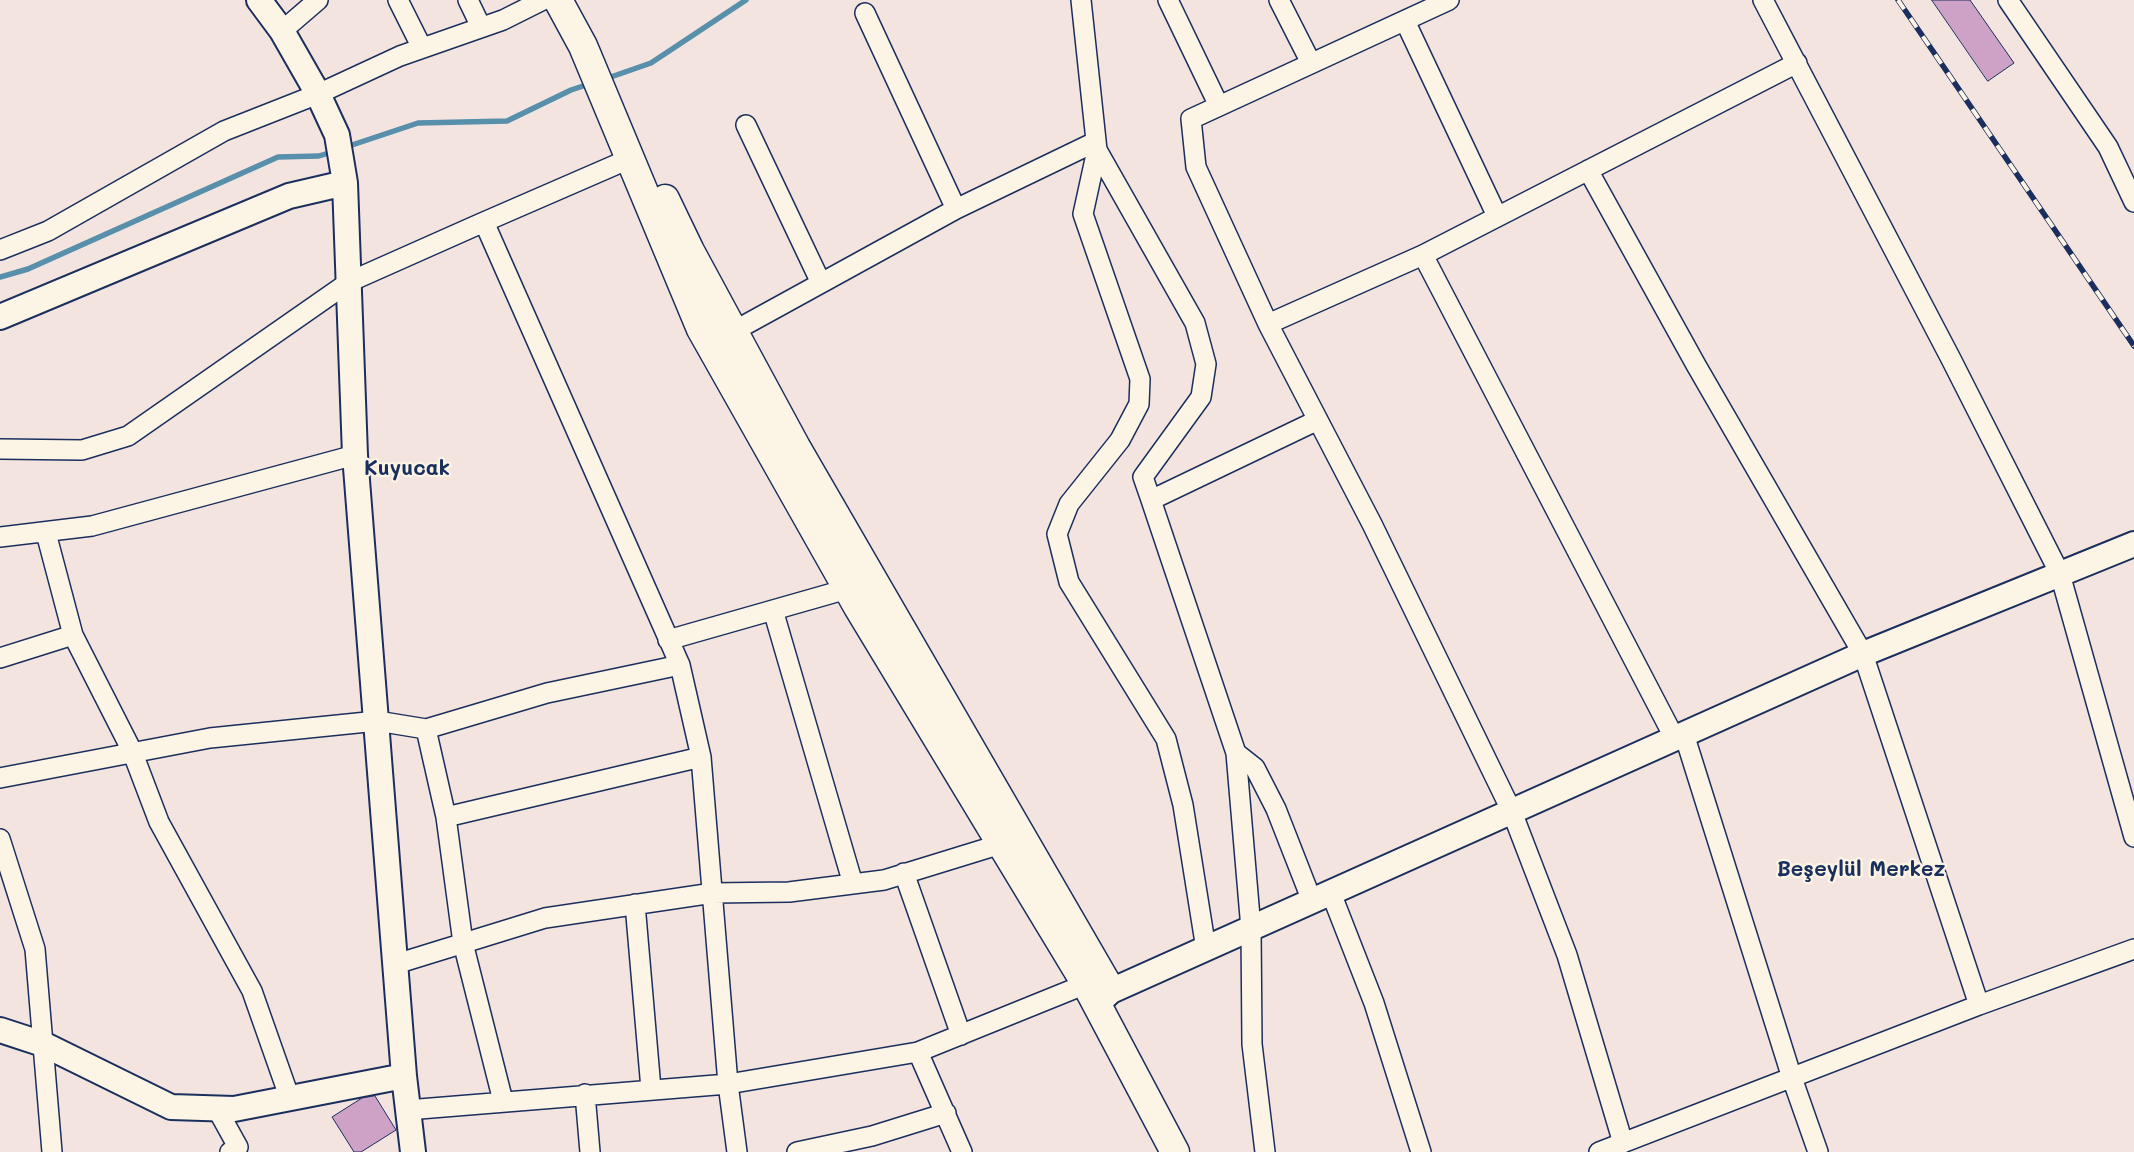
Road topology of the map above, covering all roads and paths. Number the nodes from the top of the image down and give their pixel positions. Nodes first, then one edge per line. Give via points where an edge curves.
1 (259, 0) edge
2 (318, 0) edge
3 (398, 0) edge
4 (468, 0) edge
5 (542, 0) edge
6 (558, 0) edge
7 (576, 0) edge
8 (1081, 0) edge
9 (1168, 0) edge
10 (1280, 0) edge
11 (1449, 0) edge
12 (1763, 0) edge
13 (2008, 0) edge
14 (865, 13) dead end
15 (1405, 20) junction
16 (482, 27) junction
17 (282, 31) junction
18 (589, 42) junction
19 (422, 48) junction
20 (1311, 63) junction
21 (1797, 63) junction
22 (318, 94) junction
23 (1219, 106) junction
24 (746, 125) dead end
25 (1096, 146) junction
26 (636, 156) junction
27 (1588, 170) junction
28 (344, 173) junction
29 (2134, 202) edge
30 (956, 209) junction
31 (1497, 216) junction
32 (484, 222) junction
33 (0, 250) edge
34 (1423, 255) junction
35 (349, 282) junction
36 (821, 283) junction
37 (0, 317) edge
38 (1268, 324) junction
39 (734, 331) junction
40 (1318, 420) junction
41 (0, 449) edge
42 (355, 454) junction
43 (1151, 500) junction
44 (46, 533) junction
45 (0, 536) edge
46 (2134, 544) edge
47 (2060, 574) junction
48 (870, 575) junction
49 (847, 588) junction
50 (773, 610) junction
51 (74, 635) junction
52 (668, 640) junction
53 (1863, 654) junction
54 (0, 658) edge
55 (680, 665) junction
56 (377, 721) junction
57 (426, 729) junction
58 (1680, 736) junction
59 (132, 751) junction
60 (1236, 753) junction
61 (701, 757) junction
62 (0, 778) edge
63 (1512, 812) junction
64 (446, 817) junction
65 (2134, 837) edge
66 (0, 839) edge
67 (1001, 844) junction
68 (904, 873) junction
69 (853, 884) junction
70 (713, 893) junction
71 (1322, 897) junction
72 (635, 904) junction
73 (1251, 929) junction
74 (463, 943) junction
75 (1206, 949) junction
76 (2134, 949) edge
77 (396, 964) junction
78 (1098, 993) junction
79 (1979, 1005) junction
80 (0, 1030) edge
81 (961, 1034) junction
82 (43, 1044) junction
83 (918, 1052) junction
84 (404, 1076) junction
85 (1792, 1078) junction
86 (728, 1084) junction
87 (651, 1089) junction
88 (585, 1094) junction
89 (290, 1099) junction
90 (502, 1101) junction
91 (217, 1108) junction
92 (408, 1110) junction
93 (946, 1113) junction
94 (1623, 1143) junction
95 (874, 1144) edge
96 (52, 1152) edge
97 (230, 1152) edge
98 (414, 1152) edge
99 (590, 1152) edge
100 (737, 1152) edge
101 (797, 1152) edge
102 (962, 1152) edge
103 (1176, 1152) edge
104 (1196, 1152) edge
105 (1265, 1152) edge
106 (1421, 1152) edge
107 (1599, 1152) edge
108 (1818, 1152) edge

1 - 17 street
2 - 17 street
3 - 19 street
4 - 16 street
5 - 16 street
6 - 18 main road
7 - 18 main road
8 - 25 street
9 - 23 street
10 - 20 street
11 - 15 street
12 - 21 street
13 - 29 street via 2108,147
14 - 30 street
15 - 20 street
15 - 31 street
16 - 19 street
17 - 22 street
18 - 26 main road
19 - 22 street
20 - 23 street
21 - 27 street
21 - 47 street
22 - 28 street via 337,135
22 - 33 street via 224,131 48,231
23 - 38 street via 1191,119 1196,167
24 - 36 street
25 - 30 street
25 - 43 street via 1195,323 1206,364 1201,397 1143,476
25 - 75 street via 1083,214 1140,379 1139,404 1120,440 1068,504 1057,534 1069,582 1166,739 1183,805
26 - 32 street
26 - 39 main road
26 - 49 main road via 701,329
27 - 31 street
27 - 53 street
28 - 35 street
28 - 37 street
30 - 36 street
31 - 34 street
32 - 35 street
32 - 52 street
34 - 38 street
34 - 58 street
35 - 41 street via 128,436 82,450
35 - 42 street
36 - 39 street
38 - 40 street
39 - 48 main road
40 - 43 street
40 - 63 street
42 - 44 street via 92,526
42 - 56 street
43 - 60 street
44 - 45 street
44 - 51 street
46 - 47 street
47 - 53 street
47 - 65 street
48 - 49 main road
48 - 78 main road
49 - 50 street
49 - 67 main road
50 - 52 street
50 - 69 street
51 - 54 street
51 - 59 street
52 - 55 street
53 - 58 street
53 - 79 street
55 - 57 street via 547,693
55 - 61 street
56 - 57 street
56 - 59 street via 210,738
56 - 77 street
57 - 64 street
58 - 63 street
58 - 85 street
59 - 62 street
59 - 89 street via 159,822 252,991
60 - 71 street via 1254,768
60 - 73 street
61 - 64 street
61 - 70 street
63 - 71 street
63 - 94 street via 1566,955
64 - 74 street
66 - 82 street via 35,949
67 - 68 street
67 - 78 main road
68 - 69 street via 884,880
68 - 81 street
69 - 70 street via 788,892
70 - 72 street
70 - 86 street
71 - 73 street
71 - 106 street via 1374,1003
72 - 74 street via 545,918
72 - 87 street
73 - 75 street
73 - 105 street via 1252,1044
74 - 77 street
74 - 90 street
75 - 78 street
76 - 79 street
77 - 84 street
78 - 81 street
78 - 103 main road
78 - 104 main road
79 - 85 street
80 - 82 street
81 - 83 street
82 - 91 street via 171,1107
82 - 96 street
83 - 86 street
83 - 93 street
84 - 89 street
84 - 92 street
85 - 94 street
85 - 108 street
86 - 87 street
86 - 100 street
87 - 88 street
88 - 90 street
88 - 99 street
89 - 91 street via 234,1109
90 - 92 street
91 - 97 street via 238,1147
92 - 98 street
93 - 95 street
93 - 102 street
94 - 107 street
95 - 101 street

